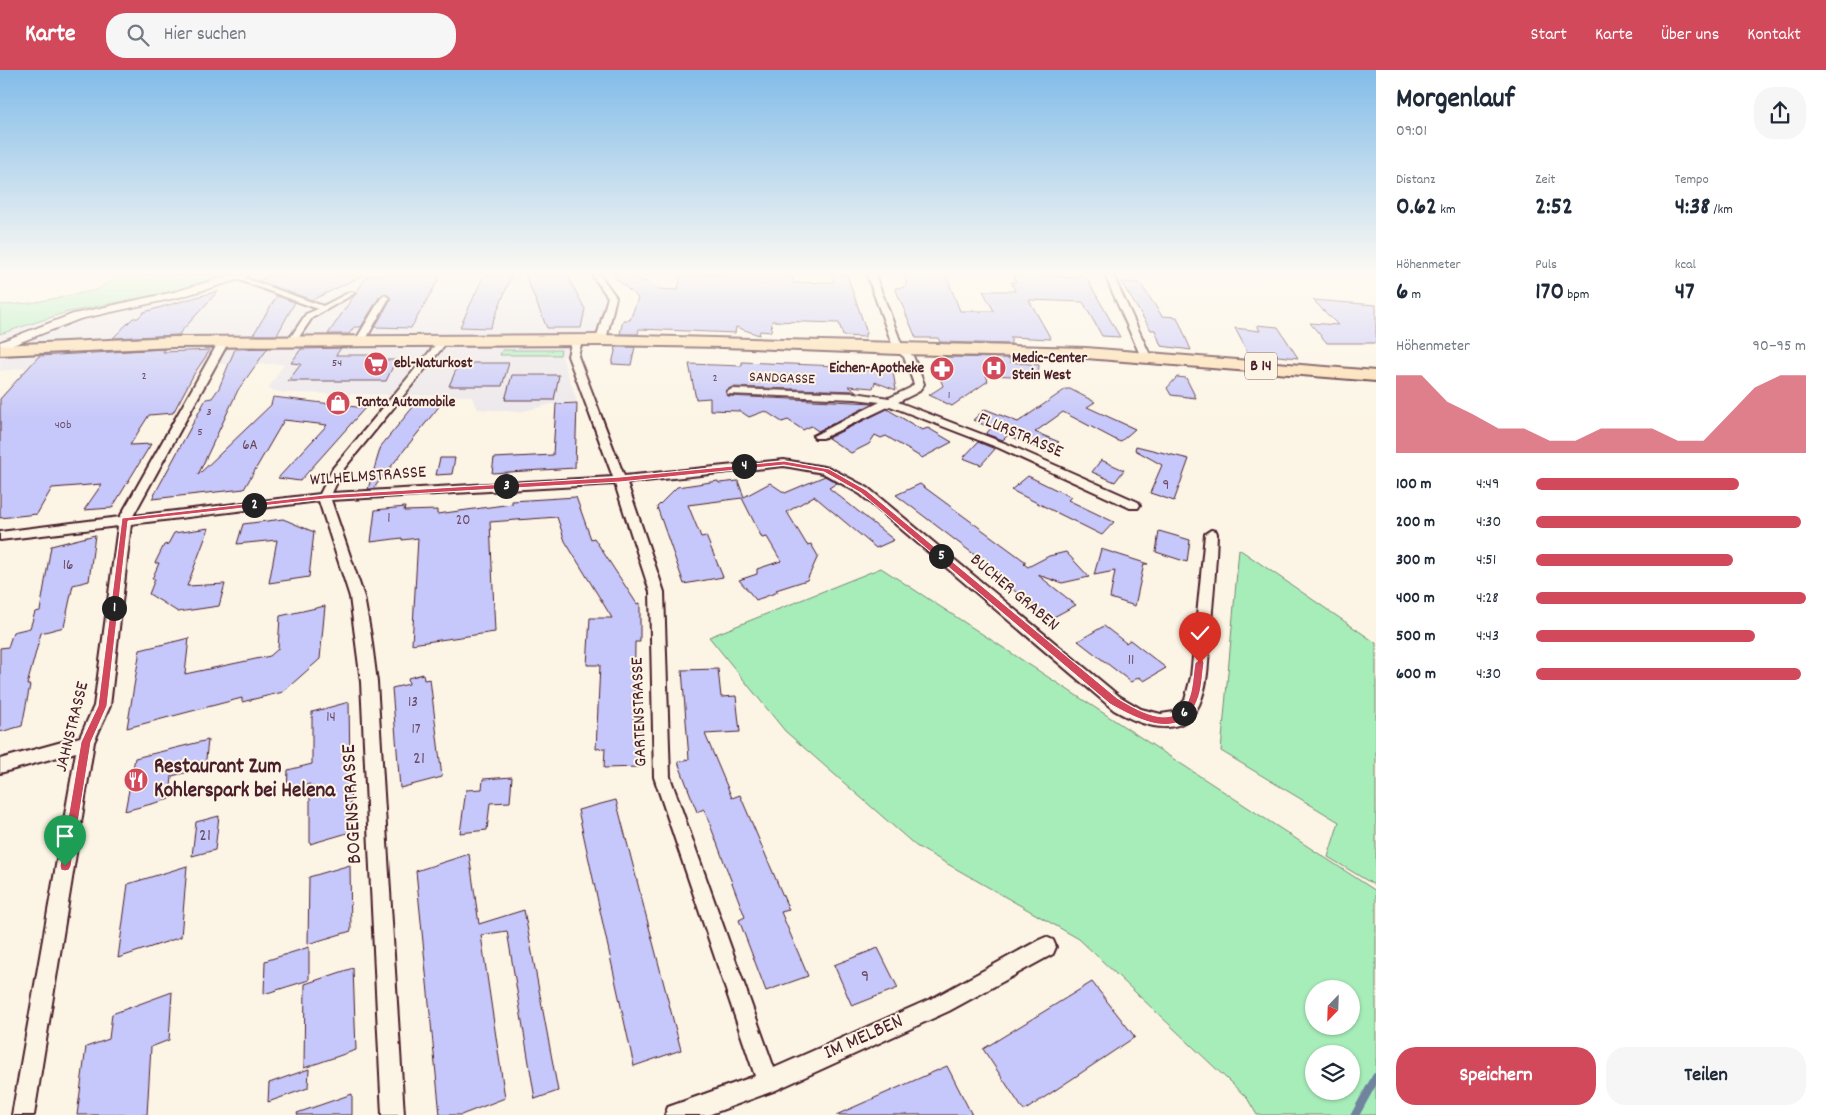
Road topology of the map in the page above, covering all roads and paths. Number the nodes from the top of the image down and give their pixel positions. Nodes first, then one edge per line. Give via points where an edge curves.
1 (59, 324) edge
2 (60, 324) edge
3 (304, 324) edge
4 (370, 324) edge
5 (605, 324) edge
6 (889, 324) edge
7 (1131, 324) edge
8 (444, 340) junction
9 (577, 340) junction
10 (601, 340) junction
11 (224, 341) junction
12 (292, 341) junction
13 (360, 341) junction
14 (0, 348) edge
15 (30, 348) junction
16 (899, 349) junction
17 (1146, 357) junction
18 (1376, 376) edge
19 (732, 392) dead end
20 (891, 402) junction
21 (819, 436) dead end
22 (620, 480) junction
23 (324, 497) junction
24 (1134, 505) dead end
25 (125, 519) junction
26 (1211, 534) dead end
27 (0, 536) edge
28 (86, 742) junction
29 (0, 766) edge
30 (1046, 947) dead end
31 (768, 1082) junction
32 (23, 1115) edge
33 (393, 1115) edge
34 (676, 1115) edge

1 - 14 street
2 - 15 street
3 - 12 street
4 - 13 street
5 - 10 street
6 - 16 street
7 - 17 street
8 - 9 main road, B 14
8 - 13 main road, B 14
8 - 23 street via 337,470
9 - 10 main road, B 14
9 - 22 street, GARTENSTRASSE via 573,356
10 - 16 main road, B 14
11 - 12 main road, B 14
11 - 15 main road, B 14
11 - 25 street, JAHNSTRASSE
12 - 13 main road, B 14
14 - 15 main road, B 14
16 - 17 main road, B 14
16 - 20 street via 908,356 919,384
17 - 18 main road, B 14
19 - 20 street, SANDGASSE via 877,397
20 - 21 street
20 - 24 street, FLURSTRASSE via 1002,446
22 - 23 street, WILHELMSTRASSE
22 - 26 street, BUCHER GRABEN via 784,463 826,470 864,491 1113,701 1155,720 1178,718 1193,700 1206,608
22 - 31 street, GARTENSTRASSE via 657,592 662,777
23 - 25 street, WILHELMSTRASSE
23 - 33 street, BOGENSTRASSE via 357,596 364,636
25 - 27 street, WILHELMSTRASSE
25 - 28 street, JAHNSTRASSE via 102,706
28 - 29 street
28 - 32 street, JAHNSTRASSE
30 - 31 street, IM MELBEN via 942,1004
31 - 34 street, IM MELBEN

